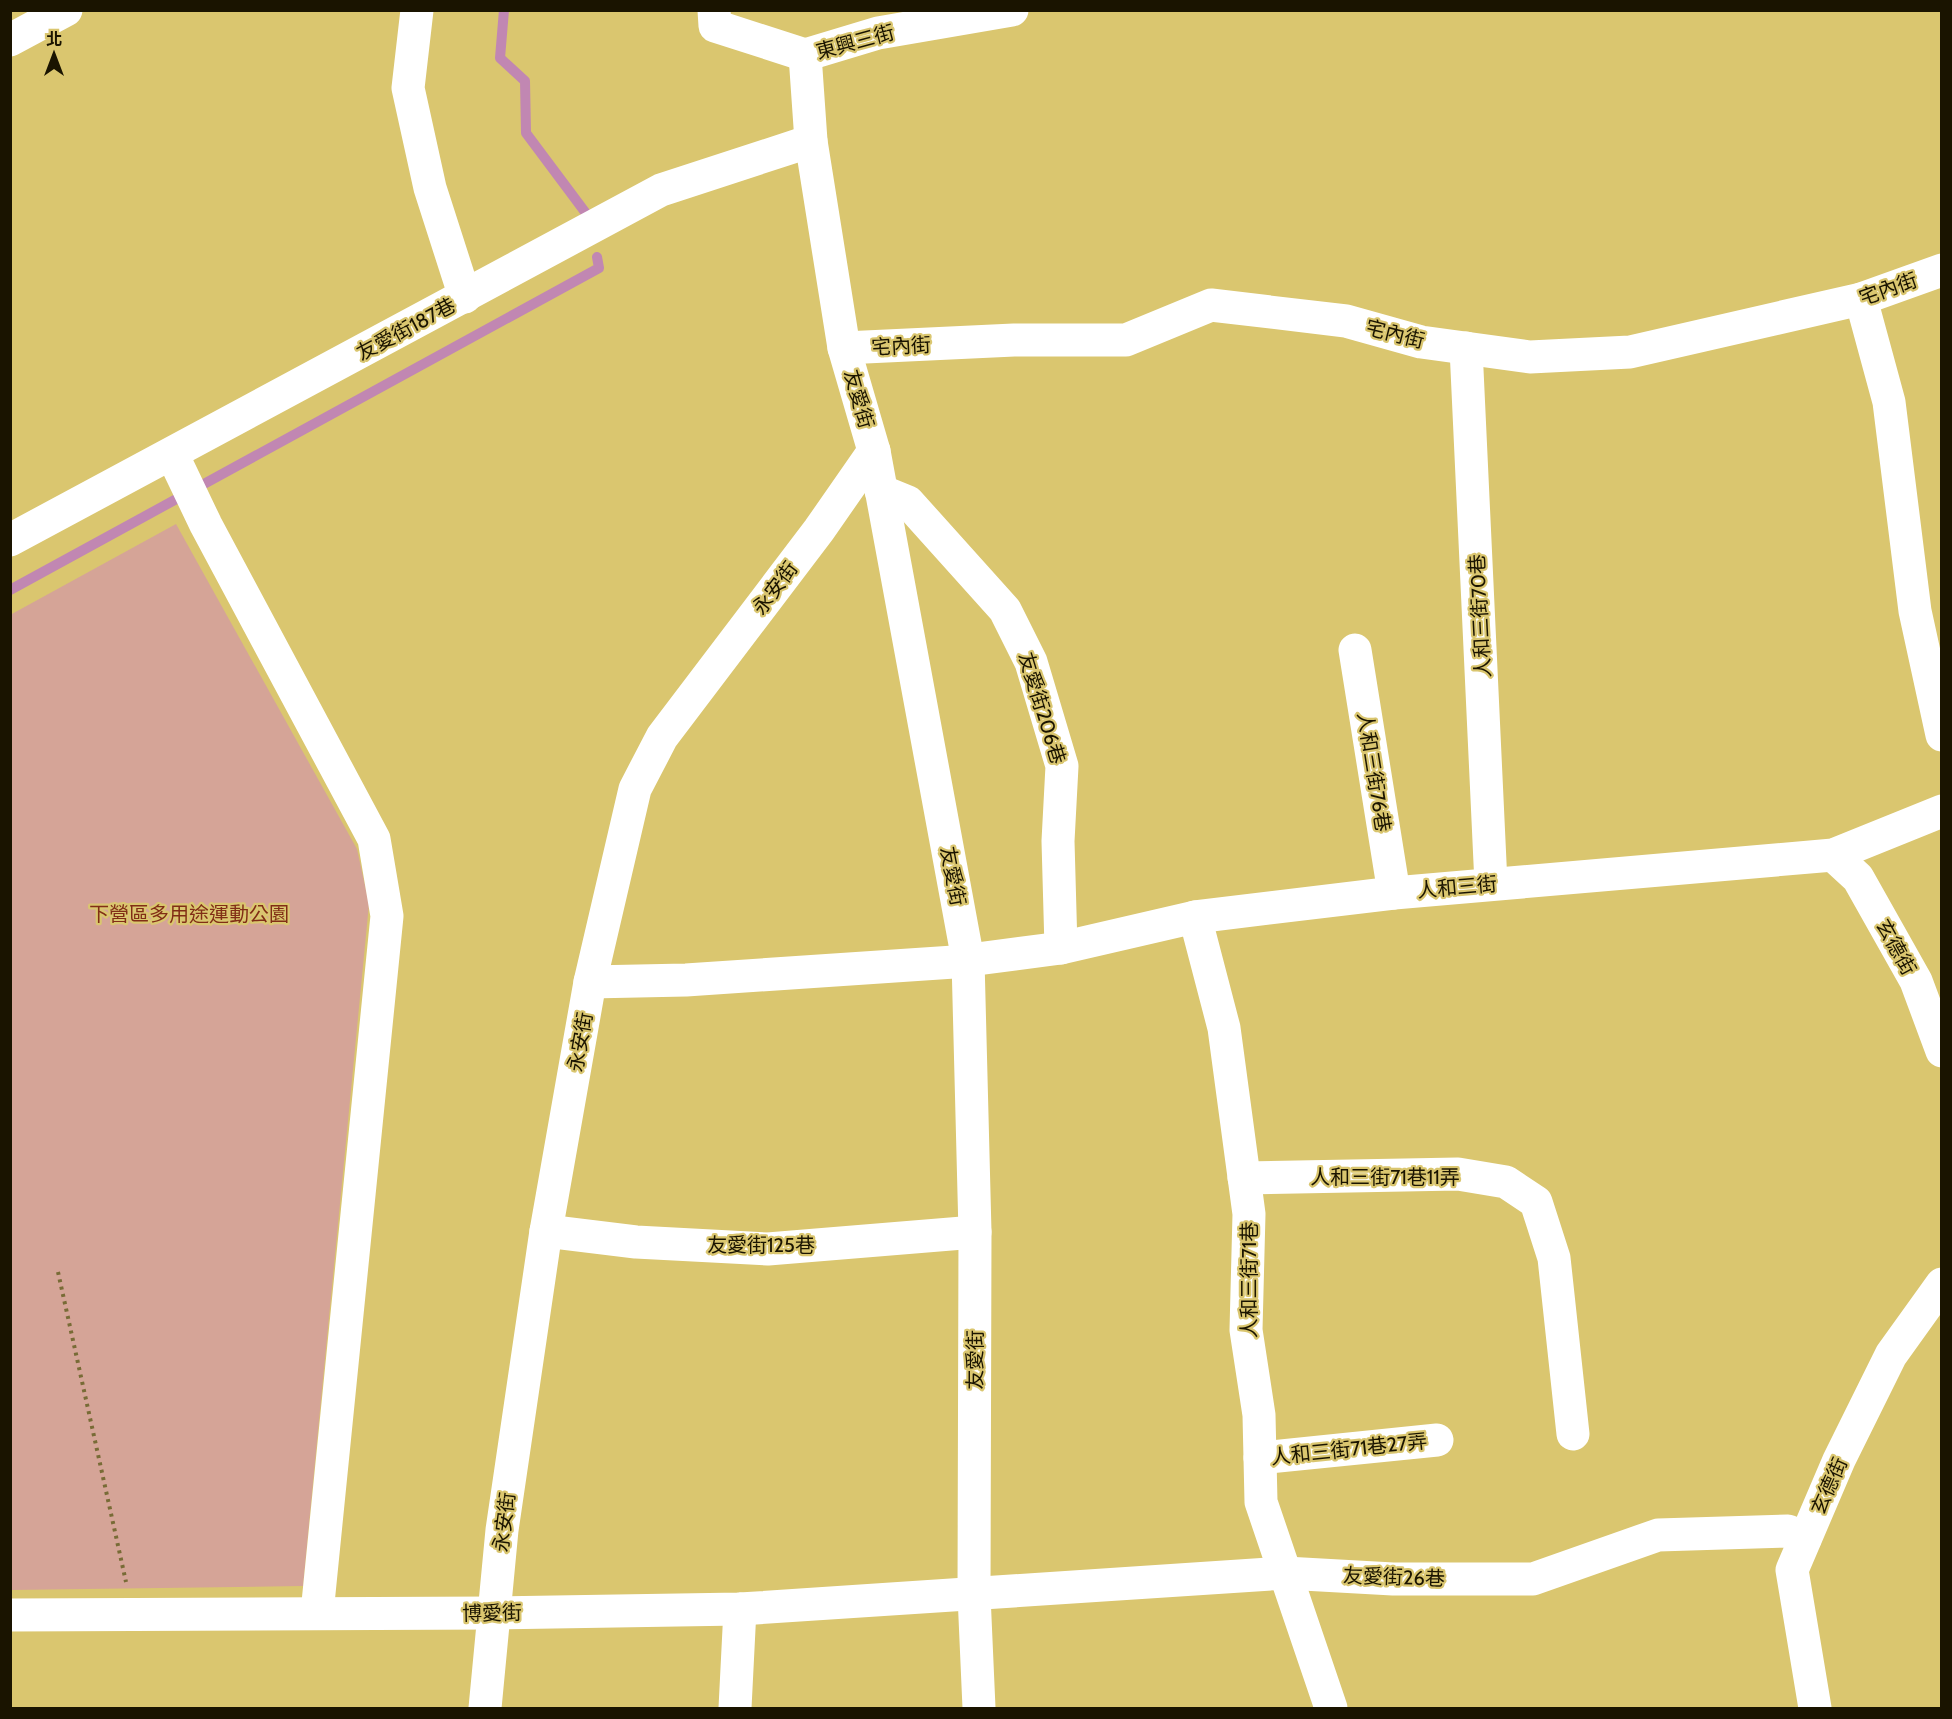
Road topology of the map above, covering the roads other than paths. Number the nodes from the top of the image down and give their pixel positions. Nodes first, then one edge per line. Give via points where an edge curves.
1 (66, 10) edge
2 (417, 10) edge
3 (714, 10) edge
4 (1012, 10) edge
5 (881, 22) edge
6 (10, 40) edge
7 (805, 56) junction
8 (811, 141) junction
9 (1941, 270) edge
10 (465, 297) junction
11 (1861, 299) junction
12 (844, 348) junction
13 (1466, 348) junction
14 (874, 451) junction
15 (172, 454) junction
16 (881, 490) junction
17 (10, 540) edge
18 (1354, 650) dead end
19 (1941, 735) edge
20 (1941, 811) edge
21 (1833, 855) junction
22 (1491, 884) junction
23 (1394, 893) junction
24 (1195, 917) junction
25 (1061, 948) junction
26 (968, 960) junction
27 (590, 982) junction
28 (1941, 1051) edge
29 (1244, 1178) junction
30 (546, 1231) junction
31 (975, 1232) junction
32 (1941, 1285) edge
33 (1573, 1434) dead end
34 (1437, 1440) dead end
35 (1260, 1458) junction
36 (1805, 1539) junction
37 (1285, 1573) junction
38 (974, 1594) junction
39 (740, 1609) junction
40 (317, 1613) junction
41 (496, 1613) junction
42 (10, 1615) edge
43 (485, 1708) edge
44 (735, 1708) edge
45 (979, 1708) edge
46 (1331, 1708) edge
47 (1815, 1708) edge

1 - 6 street
2 - 10 street via 408,88 430,188
3 - 7 street via 715,26
4 - 5 street, 東興三街
5 - 7 street, 東興三街
7 - 8 street, 友愛街
8 - 10 street, 友愛街187巷 via 661,189
8 - 12 street, 友愛街
9 - 11 street, 宅內街
10 - 15 street, 友愛街187巷
11 - 13 street, 宅內街 via 1630,352 1530,357
11 - 19 street via 1889,402 1913,600
12 - 13 street, 宅內街 via 1014,340 1126,340 1211,305 1346,321 1421,342
12 - 14 street, 友愛街
13 - 22 street, 人和三街70巷
14 - 16 street, 友愛街
14 - 27 street, 永安街 via 662,737 635,789
15 - 17 street, 友愛街187巷
15 - 40 street via 206,525 375,838 387,916
16 - 25 street, 友愛街206巷 via 908,502 1005,610 1031,662 1062,766 1058,841
16 - 26 street, 友愛街
18 - 23 street, 人和三街76巷
20 - 21 street, 人和三街
21 - 22 street, 人和三街
21 - 28 street, 玄德街 via 1858,879 1910,971
22 - 23 street, 人和三街
23 - 24 street, 人和三街
24 - 25 street, 人和三街
24 - 29 street, 人和三街71巷 via 1224,1028
25 - 26 street, 人和三街
26 - 27 street, 人和三街 via 686,980
26 - 31 street, 友愛街
27 - 30 street, 永安街
29 - 33 street, 人和三街71巷11弄 via 1458,1174 1506,1182 1536,1202 1554,1258
29 - 35 street, 人和三街71巷 via 1249,1214 1246,1330 1259,1415
30 - 31 street, 友愛街125巷 via 636,1242 768,1249
30 - 41 street, 永安街 via 502,1530
31 - 38 street, 友愛街
32 - 36 street, 玄德街 via 1891,1355
34 - 35 street, 人和三街71巷27弄
35 - 37 street, 人和三街71巷 via 1261,1502
36 - 37 street, 友愛街26巷 via 1788,1531 1658,1535 1533,1579 1393,1579
36 - 47 street, 玄德街 via 1792,1570
37 - 38 street, 友愛街26巷
37 - 46 street, 人和三街71巷
38 - 39 street, 博愛街
38 - 45 street, 友愛街
39 - 41 street, 博愛街
39 - 44 street
40 - 41 street, 博愛街
40 - 42 street, 博愛街
41 - 43 street, 永安街

